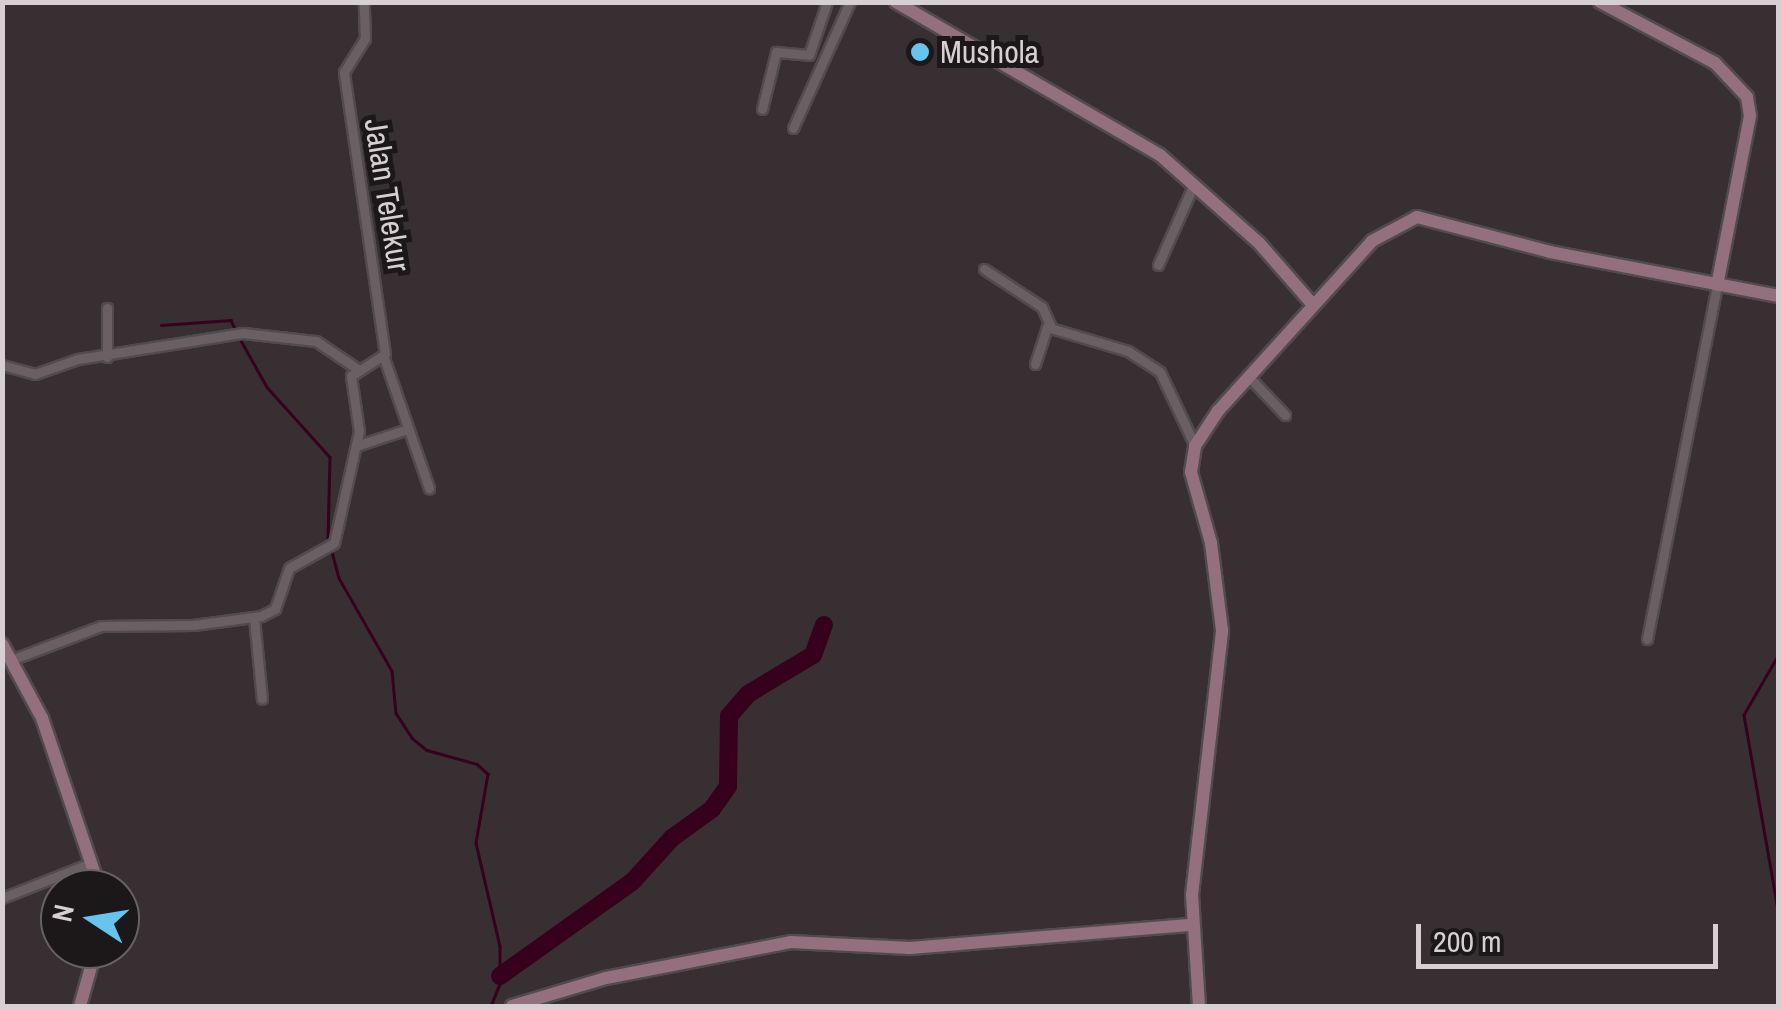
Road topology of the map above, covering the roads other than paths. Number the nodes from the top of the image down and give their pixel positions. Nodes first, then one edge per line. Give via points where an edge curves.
1 (364, 2) edge
2 (826, 2) edge
3 (850, 2) edge
4 (896, 2) edge
5 (1600, 2) edge
6 (762, 109) dead end
7 (793, 128) dead end
8 (1194, 184) junction
9 (1158, 265) dead end
10 (984, 269) dead end
11 (1717, 285) junction
12 (1778, 296) edge
13 (1313, 306) junction
14 (107, 308) dead end
15 (1051, 327) junction
16 (107, 357) junction
17 (384, 358) junction
18 (1035, 364) dead end
19 (2, 365) edge
20 (359, 370) junction
21 (1248, 376) junction
22 (1285, 414) dead end
23 (405, 430) junction
24 (356, 446) junction
25 (1195, 446) junction
26 (429, 488) dead end
27 (254, 618) junction
28 (1647, 640) dead end
29 (2, 644) edge
30 (11, 660) junction
31 (262, 699) dead end
32 (91, 863) junction
33 (93, 869) edge
34 (2, 898) edge
35 (1192, 925) junction
36 (90, 969) edge
37 (80, 1006) edge
38 (512, 1006) edge
39 (1199, 1006) edge

1 - 17 street, Jalan Telekur via 365,38 344,72
2 - 6 street via 809,55 776,52
3 - 7 street
4 - 8 street via 1160,155
5 - 11 street via 1715,63 1747,97 1750,116
8 - 9 street
8 - 13 street via 1259,243
10 - 15 street via 1042,307
11 - 12 street
11 - 13 street via 1417,218 1378,236
11 - 28 street
13 - 21 street
14 - 16 street
15 - 18 street via 1041,333
15 - 25 street via 1149,362
16 - 19 street via 35,374
16 - 20 street via 243,333 316,341
17 - 20 street
17 - 23 street, Jalan Telekur
20 - 24 street via 350,381 360,418
21 - 22 street
21 - 25 street
23 - 24 street
23 - 26 street, Jalan Telekur
24 - 27 street via 334,544 288,568 275,608
25 - 35 street via 1192,484 1211,543 1222,630
27 - 30 street via 100,626
27 - 31 street
29 - 30 street
30 - 32 street via 42,718
32 - 33 street
32 - 34 street
35 - 38 street via 910,948 791,942 606,978
35 - 39 street
36 - 37 street

